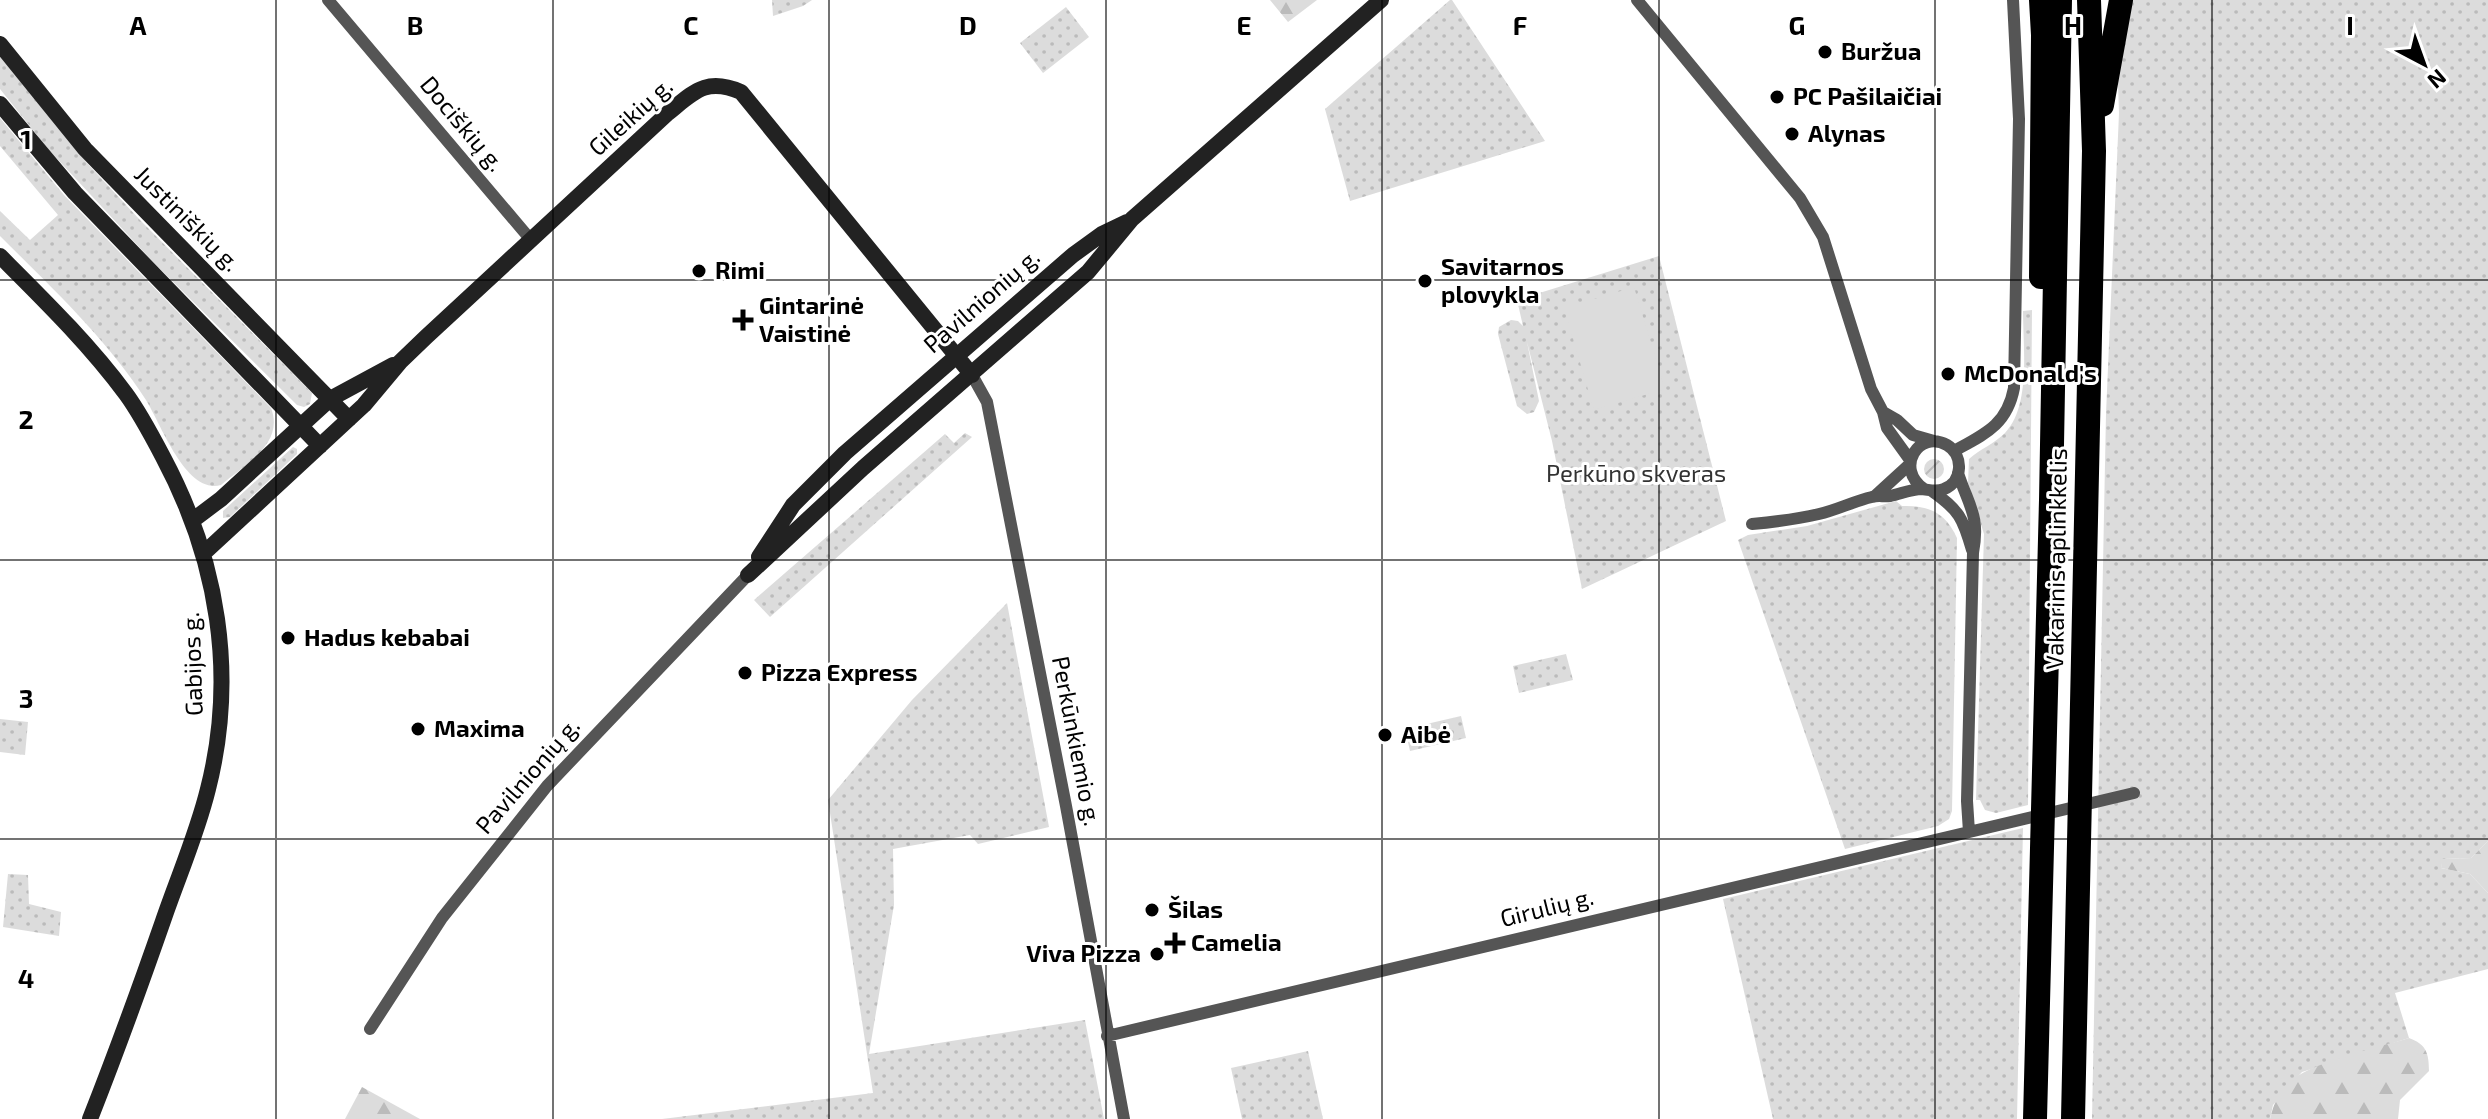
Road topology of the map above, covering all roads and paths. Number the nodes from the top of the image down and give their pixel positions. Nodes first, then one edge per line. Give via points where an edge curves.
1 (328, 0) edge
2 (1381, 0) edge
3 (1637, 0) edge
4 (2013, 0) edge
5 (2041, 0) edge
6 (2060, 0) edge
7 (2089, 0) edge
8 (2121, 0) edge
9 (0, 44) edge
10 (0, 104) edge
11 (2094, 151) junction
12 (1132, 219) junction
13 (531, 240) junction
14 (0, 256) edge
15 (955, 356) junction
16 (400, 362) junction
17 (972, 375) junction
18 (330, 399) junction
19 (1883, 412) junction
20 (349, 419) junction
21 (300, 426) junction
22 (1934, 441) junction
23 (320, 446) junction
24 (1954, 451) junction
25 (1910, 462) junction
26 (1958, 473) junction
27 (1928, 490) junction
28 (1875, 496) junction
29 (2051, 500) junction
30 (193, 520) junction
31 (1752, 524) dead end
32 (204, 553) junction
33 (1973, 553) junction
34 (748, 575) junction
35 (2134, 793) dead end
36 (1969, 832) junction
37 (370, 1029) dead end
38 (1107, 1036) junction
39 (90, 1119) edge
40 (1124, 1119) edge
41 (2035, 1119) edge
42 (2073, 1119) edge

1 - 13 street, Dociškių g.
2 - 12 street, Pavilnionių g.
3 - 19 street via 1817,223
4 - 24 street via 2019,119 2014,388 1998,423
5 - 29 highway via 2042,412
6 - 29 highway, Vakarinis aplinkkelis
7 - 11 highway, Vakarinis aplinkkelis
8 - 11 highway
9 - 18 street, Justiniškių g. via 85,149
10 - 21 street via 85,205
11 - 42 highway, Vakarinis aplinkkelis
12 - 15 street, Pavilnionių g. via 1073,255
12 - 17 street, Pavilnionių g. via 1088,272
13 - 15 street, Gileikių g. via 698,88 726,85 741,92
13 - 16 street, Gileikių g.
14 - 30 street, Gabijos g. via 127,396
15 - 17 street, Gileikių g.
15 - 34 street, Pavilnionių g. via 819,477 781,521
16 - 18 street, Gileikių g.
16 - 20 street, Gileikių g.
17 - 34 street, Pavilnionių g.
17 - 38 street, Perkūnkiemio g. via 987,402
18 - 20 street, Justiniškių g.
18 - 21 street, Gileikių g.
19 - 22 street via 1913,435
19 - 25 street via 1887,428
20 - 23 street, Gileikių g.
21 - 23 street
21 - 30 street, Gileikių g.
22 - 24 street
22 - 25 street via 1919,447
23 - 32 street, Gileikių g.
24 - 26 street
25 - 27 street via 1912,477
25 - 28 street
26 - 27 street via 1948,487
26 - 33 street via 1975,515
27 - 28 street
27 - 33 street via 1964,520
28 - 31 street via 1819,514
29 - 41 highway, Vakarinis aplinkkelis
30 - 32 street, Gabijos g.
32 - 39 street, Gabijos g. via 222,662 218,736 208,790
33 - 36 street
34 - 37 street, Pavilnionių g. via 547,786 442,918
35 - 36 street, Girulių g.
36 - 38 street, Girulių g.
38 - 40 street, Perkūnkiemio g.

